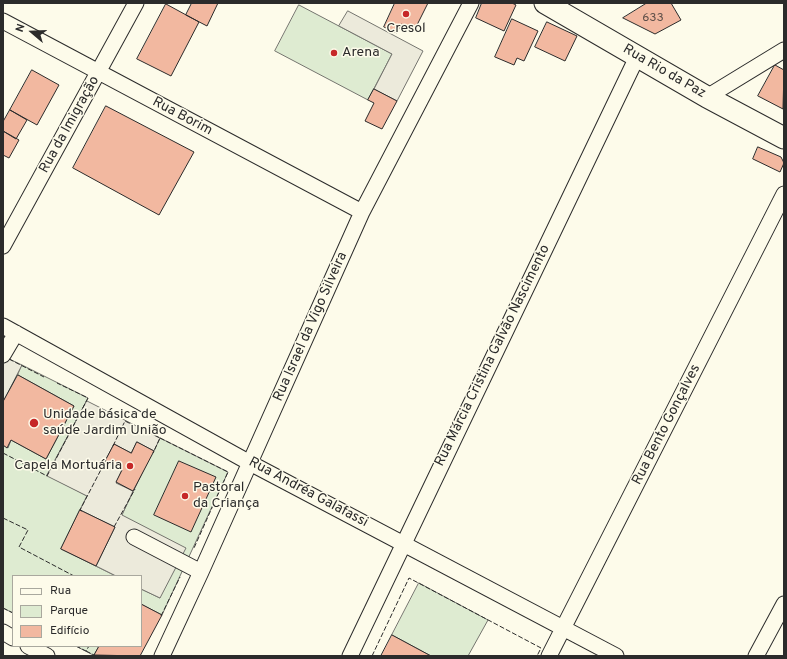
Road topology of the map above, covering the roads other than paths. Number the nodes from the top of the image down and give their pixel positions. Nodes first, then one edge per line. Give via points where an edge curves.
1 (136, 3) edge
2 (471, 3) edge
3 (545, 3) edge
4 (3, 21) edge
5 (784, 50) edge
6 (637, 57) junction
7 (98, 72) junction
8 (707, 97) junction
9 (784, 138) edge
10 (784, 194) edge
11 (362, 212) junction
12 (3, 246) edge
13 (9, 330) edge
14 (3, 355) edge
15 (250, 463) junction
16 (134, 537) dead end
17 (403, 542) junction
18 (201, 572) junction
19 (784, 604) edge
20 (564, 628) junction
21 (3, 632) edge
22 (12, 637) edge
23 (30, 647) edge
24 (47, 656) edge
25 (162, 656) edge
26 (350, 656) edge
27 (549, 656) edge
28 (616, 656) edge
29 (756, 656) edge

1 - 7 street, Rua da Imigração
2 - 11 street, Rua Israel da Vigo Silveira
3 - 6 main road, Rua Rio da Paz
4 - 7 street, Rua Borim
5 - 8 street
6 - 8 main road, Rua Rio da Paz
6 - 17 street, Rua Márcia Cristina Galvão Nascimento
7 - 11 street, Rua Borim
7 - 12 street, Rua da Imigração
8 - 9 main road, Rua Rio da Paz
10 - 20 street, Rua Bento Gonçalves
11 - 15 street, Rua Israel da Vigo Silveira
13 - 14 street
13 - 15 street, Rua Andréa Galafassi
15 - 17 street, Rua Andréa Galafassi
15 - 18 street, Rua Israel da Vigo Silveira
16 - 18 street
17 - 20 street, Rua Andréa Galafassi
17 - 26 street, Rua Márcia Cristina Galvão Nascimento
18 - 25 street, Rua Israel da Vigo Silveira
19 - 29 street
20 - 27 street, Rua Bento Gonçalves
20 - 28 street, Rua Andréa Galafassi
21 - 22 street
23 - 24 street

